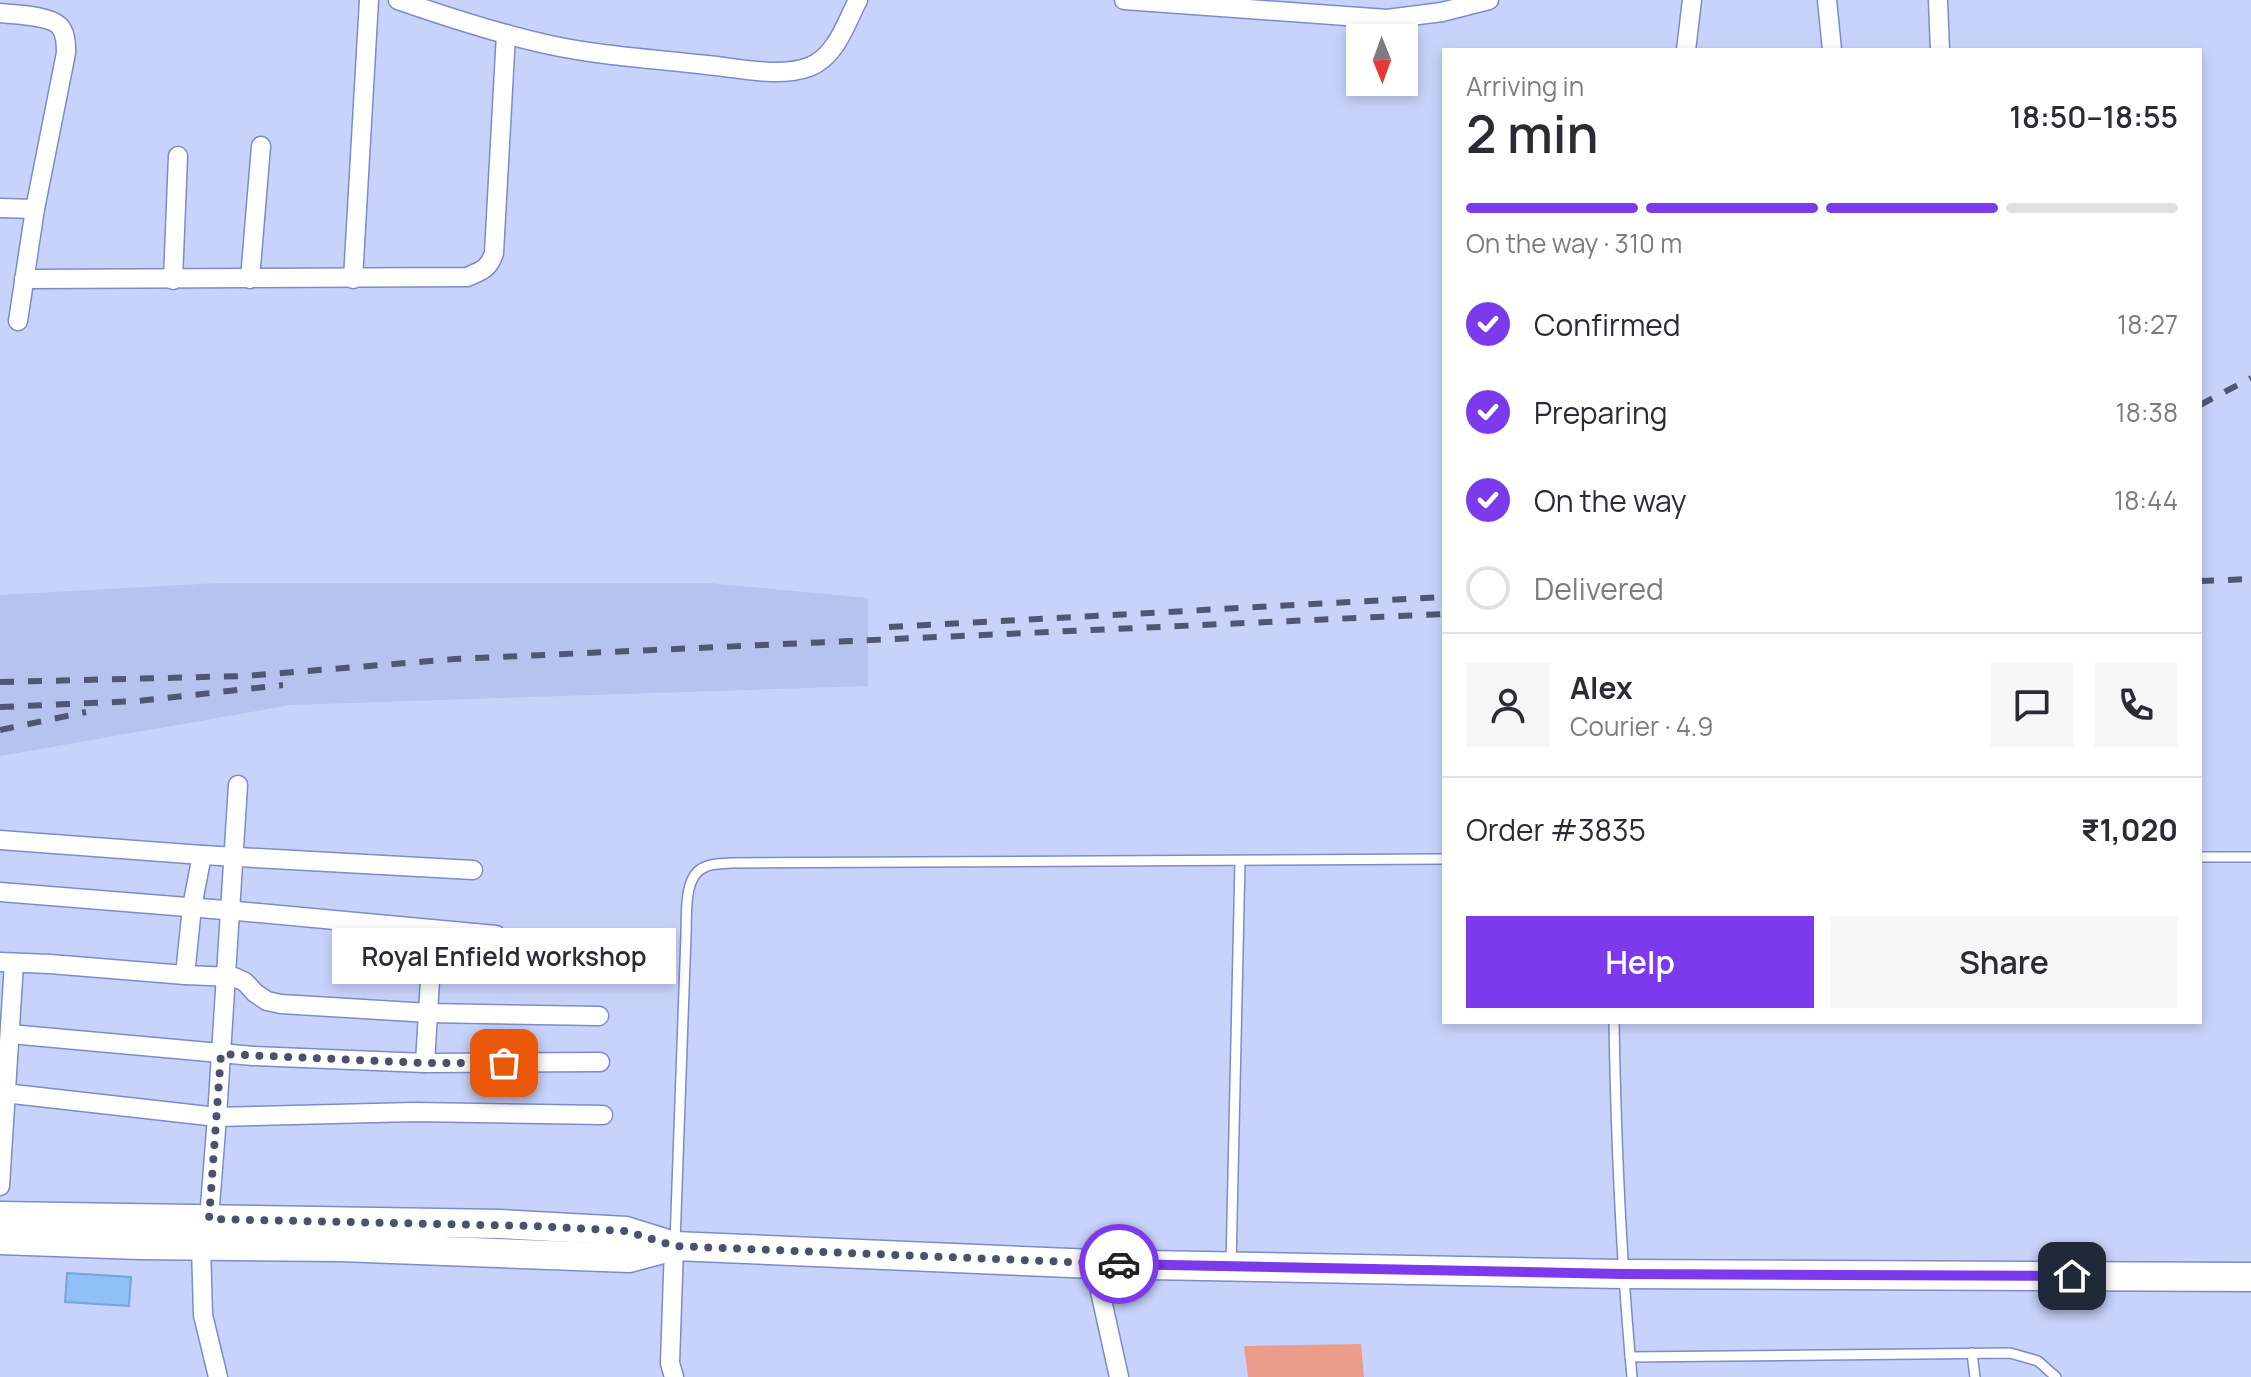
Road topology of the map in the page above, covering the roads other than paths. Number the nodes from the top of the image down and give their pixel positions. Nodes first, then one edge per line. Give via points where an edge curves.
1 (369, 0) edge
2 (400, 0) edge
3 (858, 0) edge
4 (1124, 0) edge
5 (1489, 0) edge
6 (1692, 0) edge
7 (1827, 0) edge
8 (1938, 0) edge
9 (0, 13) edge
10 (506, 34) junction
11 (1686, 48) edge
12 (1832, 48) edge
13 (1940, 48) edge
14 (261, 146) dead end
15 (178, 156) dead end
16 (0, 208) edge
17 (35, 209) junction
18 (24, 279) junction
19 (250, 279) junction
20 (353, 279) junction
21 (173, 280) junction
22 (18, 321) dead end
23 (238, 785) dead end
24 (0, 840) edge
25 (202, 855) junction
26 (234, 857) junction
27 (2202, 857) edge
28 (2251, 857) edge
29 (1442, 859) edge
30 (1240, 861) junction
31 (473, 870) dead end
32 (0, 892) edge
33 (192, 907) junction
34 (229, 911) junction
35 (433, 930) junction
36 (496, 935) dead end
37 (7, 962) edge
38 (185, 975) junction
39 (227, 976) junction
40 (429, 1013) junction
41 (599, 1016) dead end
42 (1614, 1024) edge
43 (10, 1034) junction
44 (221, 1054) junction
45 (600, 1062) dead end
46 (425, 1063) junction
47 (4, 1093) junction
48 (603, 1115) dead end
49 (217, 1117) junction
50 (0, 1186) edge
51 (0, 1216) edge
52 (205, 1232) junction
53 (0, 1240) edge
54 (674, 1246) junction
55 (1094, 1264) junction
56 (1231, 1266) junction
57 (1622, 1274) junction
58 (2251, 1277) edge
59 (1972, 1353) junction
60 (1630, 1357) junction
61 (218, 1377) edge
62 (674, 1377) edge
63 (1119, 1377) edge
64 (1632, 1377) edge
65 (1975, 1377) edge
66 (2056, 1377) edge

1 - 20 street
2 - 10 street
3 - 10 street via 828,56 795,70 595,53
4 - 5 street via 1387,19
6 - 11 street
7 - 12 street
8 - 13 street
9 - 17 street via 54,22 66,42
10 - 20 street via 491,263 467,277
14 - 19 street
15 - 21 street
16 - 17 street
17 - 18 street
18 - 21 street
18 - 22 street
19 - 20 street
19 - 21 street
23 - 26 street
24 - 25 street
25 - 26 street
25 - 33 street
26 - 31 street
26 - 34 street
27 - 28 lane
29 - 30 lane
30 - 54 lane via 701,867 689,890
30 - 56 lane
32 - 33 street
33 - 34 street
33 - 38 street
34 - 35 street
34 - 39 street
35 - 36 street
35 - 40 street
37 - 38 street
37 - 43 street
38 - 39 street
39 - 40 street via 281,1004
39 - 44 street
40 - 41 street
40 - 46 street
42 - 57 lane
43 - 44 street
43 - 47 street
44 - 46 street
44 - 49 street
45 - 46 street
47 - 49 street
47 - 50 street
48 - 49 street
49 - 52 street
51 - 52 main road
52 - 53 main road via 139,1245
52 - 54 main road via 356,1247 629,1258
52 - 61 street via 203,1315
54 - 55 main road
54 - 62 street
55 - 56 main road
55 - 63 street
56 - 57 main road
57 - 58 main road
57 - 60 lane
59 - 60 lane
59 - 65 lane
59 - 66 lane via 2010,1353 2038,1361
60 - 64 lane

